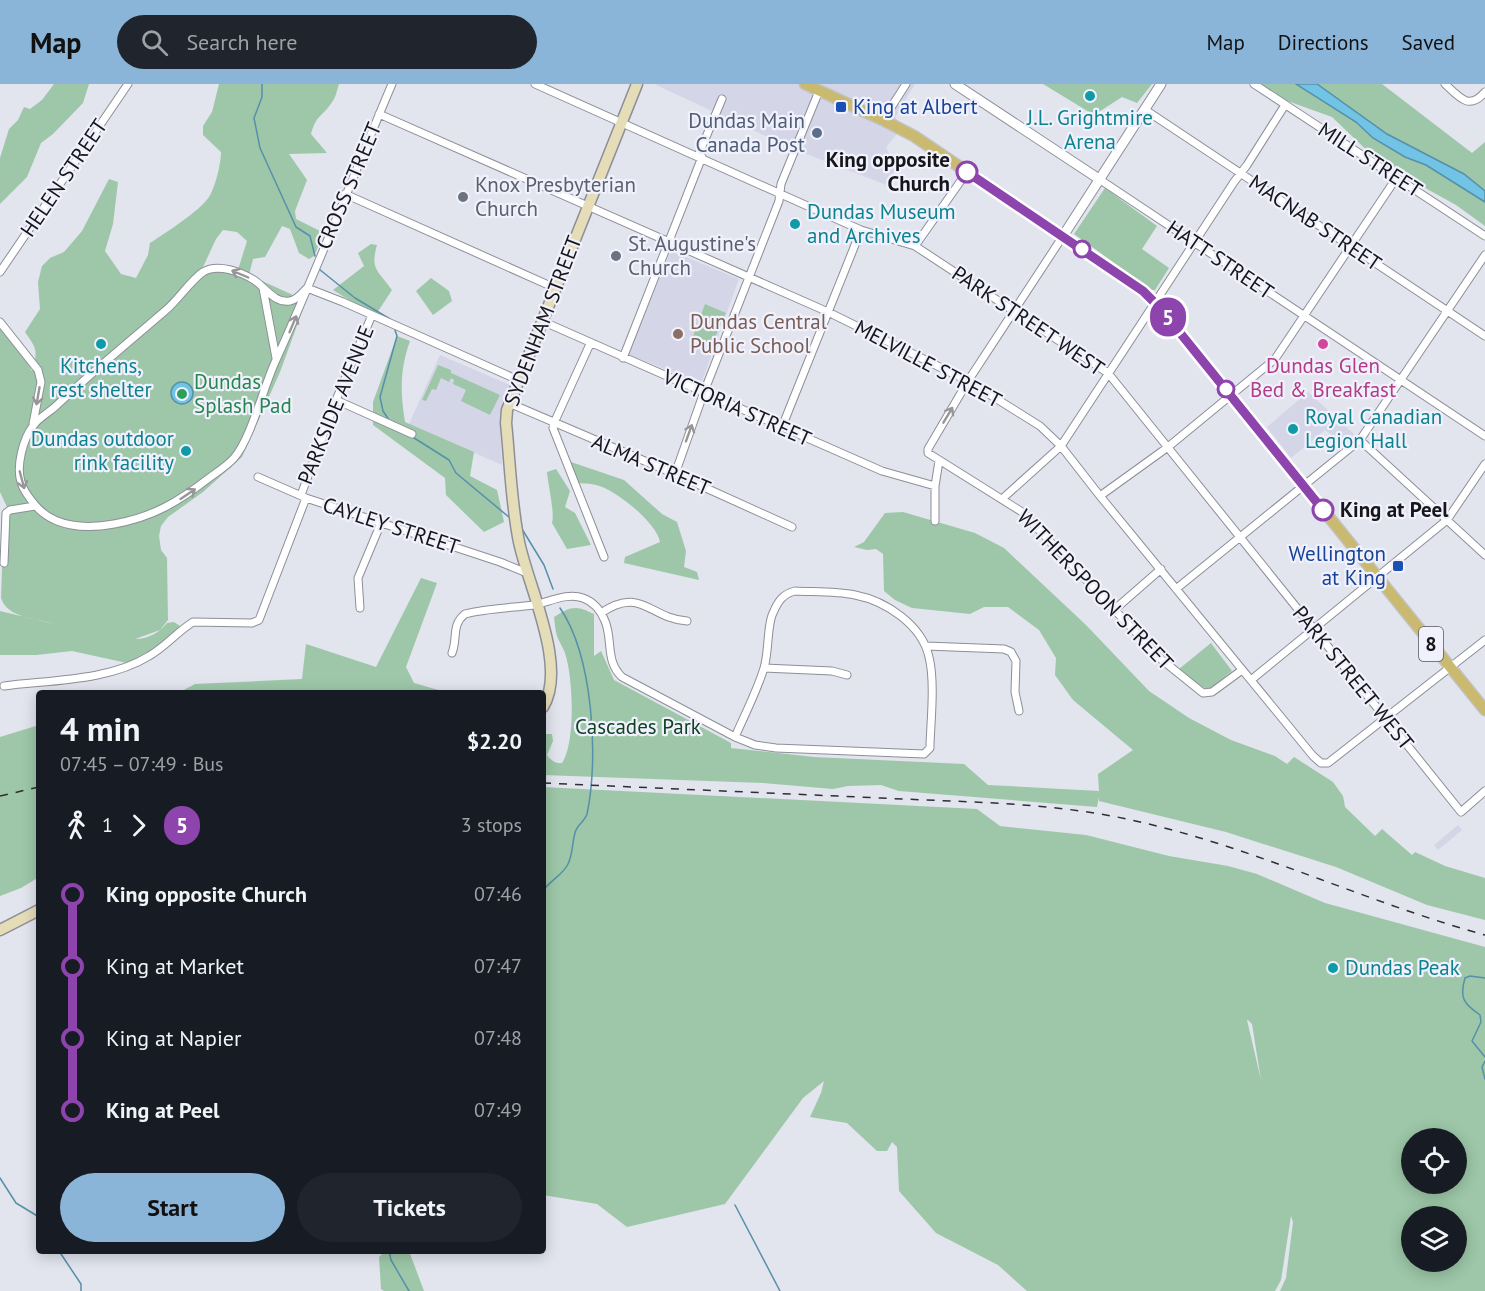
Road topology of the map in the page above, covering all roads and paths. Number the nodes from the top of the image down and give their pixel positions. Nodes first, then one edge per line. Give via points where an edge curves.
1 (128, 84) edge
2 (392, 84) edge
3 (535, 84) edge
4 (637, 84) edge
5 (805, 84) edge
6 (906, 84) edge
7 (956, 84) edge
8 (1161, 84) edge
9 (1254, 84) edge
10 (1445, 84) edge
11 (819, 91) junction
12 (1485, 92) edge
13 (722, 99) dead end
14 (1285, 105) junction
15 (1144, 109) junction
16 (379, 114) junction
17 (883, 120) junction
18 (622, 122) junction
19 (700, 157) junction
20 (967, 172) junction
21 (1241, 174) junction
22 (1397, 177) junction
23 (1099, 179) junction
24 (780, 193) junction
25 (345, 194) junction
26 (589, 206) junction
27 (861, 230) junction
28 (1063, 236) junction
29 (1485, 236) edge
30 (668, 242) junction
31 (1194, 243) junction
32 (915, 246) junction
33 (1350, 246) junction
34 (1485, 255) edge
35 (0, 272) edge
36 (749, 278) junction
37 (263, 288) junction
38 (307, 288) junction
39 (555, 288) junction
40 (1155, 303) junction
41 (1013, 310) junction
42 (1447, 311) junction
43 (828, 312) junction
44 (372, 315) junction
45 (1303, 315) junction
46 (542, 321) junction
47 (0, 322) edge
48 (1485, 336) edge
49 (590, 344) junction
50 (276, 358) junction
51 (623, 358) junction
52 (1108, 373) junction
53 (1401, 379) junction
54 (518, 380) junction
55 (968, 381) junction
56 (704, 392) junction
57 (1231, 396) junction
58 (336, 400) junction
59 (509, 403) junction
60 (554, 423) junction
61 (33, 424) junction
62 (782, 428) junction
63 (412, 434) dead end
64 (1485, 436) edge
65 (1360, 440) junction
66 (1061, 446) junction
67 (1168, 447) junction
68 (939, 461) junction
69 (1485, 464) edge
70 (675, 474) junction
71 (258, 477) dead end
72 (935, 486) junction
73 (1305, 487) junction
74 (1100, 496) junction
75 (303, 497) junction
76 (1002, 499) junction
77 (35, 506) junction
78 (1447, 520) junction
79 (935, 521) dead end
80 (381, 523) junction
81 (792, 527) dead end
82 (1241, 537) junction
83 (1485, 555) edge
84 (604, 557) dead end
85 (4, 563) dead end
86 (1161, 570) junction
87 (527, 573) junction
88 (1377, 577) junction
89 (1176, 589) junction
90 (536, 604) junction
91 (360, 608) dead end
92 (1114, 610) junction
93 (602, 613) junction
94 (687, 621) dead end
95 (1313, 629) junction
96 (1485, 640) edge
97 (926, 646) junction
98 (452, 652) dead end
99 (764, 668) junction
100 (1451, 668) junction
101 (1242, 670) junction
102 (848, 675) dead end
103 (1251, 680) junction
104 (4, 686) dead end
105 (546, 700) edge
106 (1485, 710) edge
107 (1019, 711) dead end
108 (1386, 719) junction
109 (735, 737) junction
110 (1485, 791) edge
111 (36, 912) edge
112 (0, 930) edge

1 - 35 street, HELEN STREET
2 - 16 street, CROSS STREET
3 - 18 street, PARK STREET WEST
4 - 18 main road, SYDENHAM STREET
5 - 11 main road, 8
6 - 17 street
7 - 23 street, HATT STREET
8 - 15 street
9 - 14 street, MILL STREET
10 - 12 street via 1469,102
11 - 17 main road, 8
11 - 24 street
13 - 19 street
14 - 21 street
14 - 22 street, MILL STREET
15 - 21 street, MACNAB STREET
15 - 23 street
16 - 25 street, CROSS STREET
16 - 26 street, MELVILLE STREET
17 - 20 main road, 8
18 - 19 street, PARK STREET WEST
18 - 26 main road, SYDENHAM STREET
19 - 24 street, PARK STREET WEST
19 - 30 street
20 - 28 main road, 8
20 - 32 street
21 - 31 street
21 - 33 street, MACNAB STREET
22 - 29 street, MILL STREET
22 - 33 street
23 - 28 street
23 - 31 street, HATT STREET
24 - 27 street, PARK STREET WEST
24 - 36 street
25 - 38 street, CROSS STREET
25 - 39 street
26 - 30 street, MELVILLE STREET
26 - 39 main road, SYDENHAM STREET
27 - 32 street, PARK STREET WEST
27 - 43 street
28 - 40 main road, 8
28 - 41 street
30 - 36 street, MELVILLE STREET
30 - 51 street
31 - 40 street
31 - 45 street, HATT STREET
32 - 41 street, PARK STREET WEST
33 - 42 street, MACNAB STREET
33 - 45 street
34 - 42 street
36 - 43 street, MELVILLE STREET
36 - 56 street
37 - 38 street via 284,301 295,299
37 - 50 street
37 -> 61 street via 228,269 203,272 168,308
38 - 44 street
50 -> 38 street, CROSS STREET
39 - 46 main road, SYDENHAM STREET
40 - 52 street
40 - 57 main road, 8
41 - 52 street, PARK STREET WEST
41 - 55 street
42 - 48 street, MACNAB STREET
42 - 53 street
43 - 55 street, MELVILLE STREET
43 - 62 street
44 - 54 street
44 - 58 street, PARKSIDE AVENUE
45 - 53 street, HATT STREET
45 - 57 street via 1275,359
46 - 49 street, VICTORIA STREET
46 - 54 main road, SYDENHAM STREET
47 -> 61 street via 38,368 41,382
49 - 51 street, VICTORIA STREET
49 - 60 street
77 -> 50 street, CROSS STREET via 70,526 112,524 159,512 235,457
51 - 56 street, VICTORIA STREET
52 - 66 street
52 - 67 street, PARK STREET WEST
53 - 64 street, HATT STREET
53 - 65 street
54 - 59 main road, SYDENHAM STREET
55 - 66 street, MELVILLE STREET via 1040,426
68 -> 55 street, WITHERSPOON STREET via 929,455 928,449
56 - 62 street, VICTORIA STREET
70 -> 56 street
57 - 67 street
57 - 73 main road, 8
58 - 63 street
58 - 75 street, PARKSIDE AVENUE
59 - 60 street, ALMA STREET
59 - 87 main road, SYDENHAM STREET via 506,423 515,516
60 - 70 street, ALMA STREET
60 - 84 street via 554,432
61 -> 77 street via 20,470 21,482
62 - 72 street, VICTORIA STREET via 882,471
65 - 73 street
65 - 78 street
66 - 74 street, MELVILLE STREET
66 - 76 street
67 - 74 street
67 - 82 street, PARK STREET WEST
68 - 72 street
68 - 76 street, WITHERSPOON STREET
69 - 78 street
70 - 81 street, ALMA STREET
71 - 75 street, CAYLEY STREET
72 - 79 street
73 - 82 street
73 - 88 main road, 8
74 - 86 street, MELVILLE STREET
75 - 80 street, CAYLEY STREET
75 - 104 street, PARKSIDE AVENUE via 259,620 193,622 147,657 106,674
76 - 92 street, WITHERSPOON STREET via 1022,512
77 - 85 street via 6,513
78 - 83 street
78 - 88 street
80 - 87 street, CAYLEY STREET
80 - 91 street via 358,578
82 - 89 street
82 - 95 street, PARK STREET WEST
86 - 89 street, MELVILLE STREET
86 - 92 street
87 - 90 main road, SYDENHAM STREET
88 - 95 street
88 - 100 main road, 8
89 - 101 street, MELVILLE STREET
90 - 93 street via 576,597 590,602
90 - 98 street via 465,614 456,626
90 - 105 main road, SYDENHAM STREET via 551,665 551,688
92 - 101 street, WITHERSPOON STREET via 1178,675 1203,693 1212,692
93 - 94 street via 616,603 631,601
93 - 109 street via 611,660 622,677
95 - 103 street
95 - 108 street, PARK STREET WEST
96 - 100 street
97 - 99 street via 910,623 867,598 795,591 780,599 771,616
97 - 107 street via 1011,651 1017,661
97 - 109 street via 931,669 930,744 924,754 776,748
99 - 102 street
99 - 109 street
100 - 106 main road, 8
100 - 108 street
101 - 103 street, MELVILLE STREET
103 - 108 street, MELVILLE STREET via 1321,764 1328,763
108 - 110 street, PARK STREET WEST via 1461,812
111 - 112 main road

